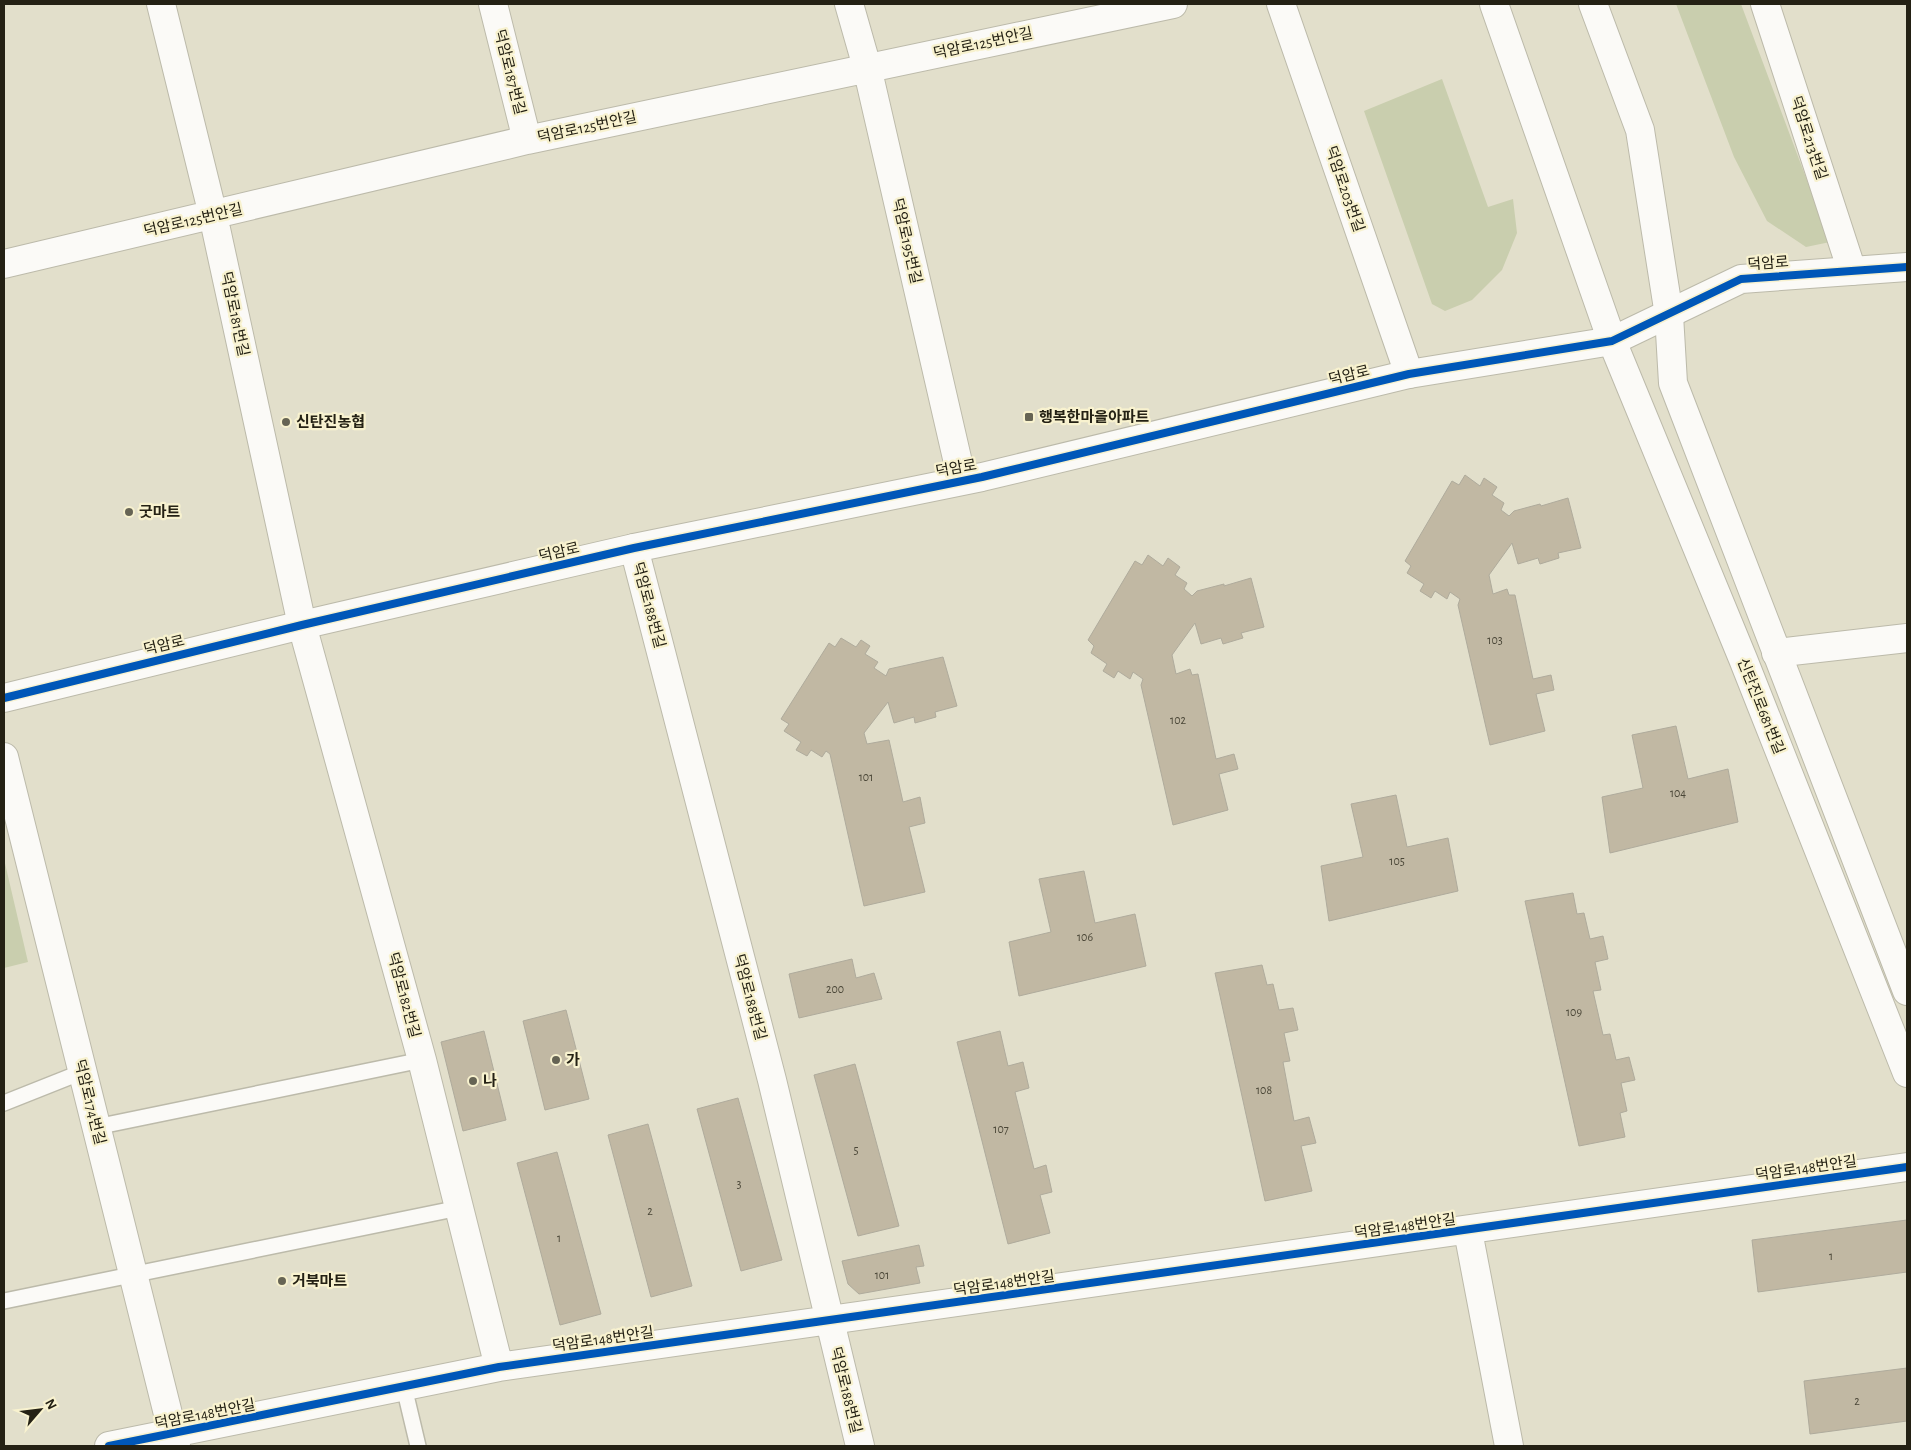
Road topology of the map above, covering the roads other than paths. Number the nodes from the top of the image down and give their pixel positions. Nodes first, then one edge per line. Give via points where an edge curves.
1 (161, 4) edge
2 (493, 4) edge
3 (849, 4) edge
4 (1174, 4) edge
5 (1281, 4) edge
6 (1494, 4) edge
7 (1593, 4) edge
8 (1765, 4) edge
9 (867, 67) junction
10 (527, 140) junction
11 (213, 215) junction
12 (4, 264) edge
13 (1907, 267) edge
14 (1852, 271) junction
15 (1669, 315) junction
16 (1612, 341) junction
17 (1410, 374) junction
18 (962, 480) junction
19 (634, 548) junction
20 (302, 625) junction
21 (1907, 638) edge
22 (1776, 653) junction
23 (4, 698) edge
24 (4, 757) edge
25 (1907, 991) edge
26 (422, 1060) junction
27 (82, 1072) junction
28 (1907, 1073) edge
29 (4, 1103) edge
30 (96, 1127) junction
31 (1907, 1167) edge
32 (459, 1208) junction
33 (1468, 1231) junction
34 (133, 1274) junction
35 (4, 1301) edge
36 (829, 1321) junction
37 (499, 1367) junction
38 (404, 1387) junction
39 (174, 1440) edge
40 (109, 1446) edge
41 (418, 1446) edge
42 (860, 1446) edge
43 (1509, 1446) edge

1 - 11 main road, 덕암로181번길
2 - 10 main road, 덕암로187번길
3 - 9 main road, 덕암로195번길
4 - 9 main road, 덕암로125번안길
5 - 17 main road, 덕암로203번길
6 - 16 main road, 신탄진로681번길
7 - 15 main road via 1640,130
8 - 14 main road, 덕암로213번길
9 - 10 main road, 덕암로125번안길
9 - 18 main road, 덕암로195번길
10 - 11 main road, 덕암로125번안길
11 - 12 main road, 덕암로125번안길
11 - 20 main road, 덕암로181번길
13 - 14 main road, 덕암로
14 - 15 main road, 덕암로 via 1741,279
15 - 16 main road, 덕암로
15 - 22 main road via 1673,383
16 - 17 main road, 덕암로
16 - 28 main road, 신탄진로681번길
17 - 18 main road, 덕암로
18 - 19 main road, 덕암로
19 - 20 main road, 덕암로
19 - 36 main road, 덕암로188번길 via 772,1080
20 - 23 main road, 덕암로
20 - 26 main road, 덕암로182번길
21 - 22 main road
22 - 25 main road
24 - 27 main road, 덕암로174번길
26 - 30 lane
26 - 32 main road, 덕암로182번길
27 - 29 lane
27 - 30 main road, 덕암로174번길
30 - 34 main road, 덕암로174번길
31 - 33 main road, 덕암로148번안길
32 - 34 lane
32 - 37 main road, 덕암로182번길
33 - 36 main road, 덕암로148번안길
33 - 43 main road, 덕암로148번안길
34 - 35 lane
34 - 39 main road, 덕암로174번길
36 - 37 main road, 덕암로148번안길
36 - 42 main road, 덕암로188번길
37 - 38 main road, 덕암로148번안길
38 - 39 main road, 덕암로148번안길
38 - 41 lane
39 - 40 main road, 덕암로148번안길

